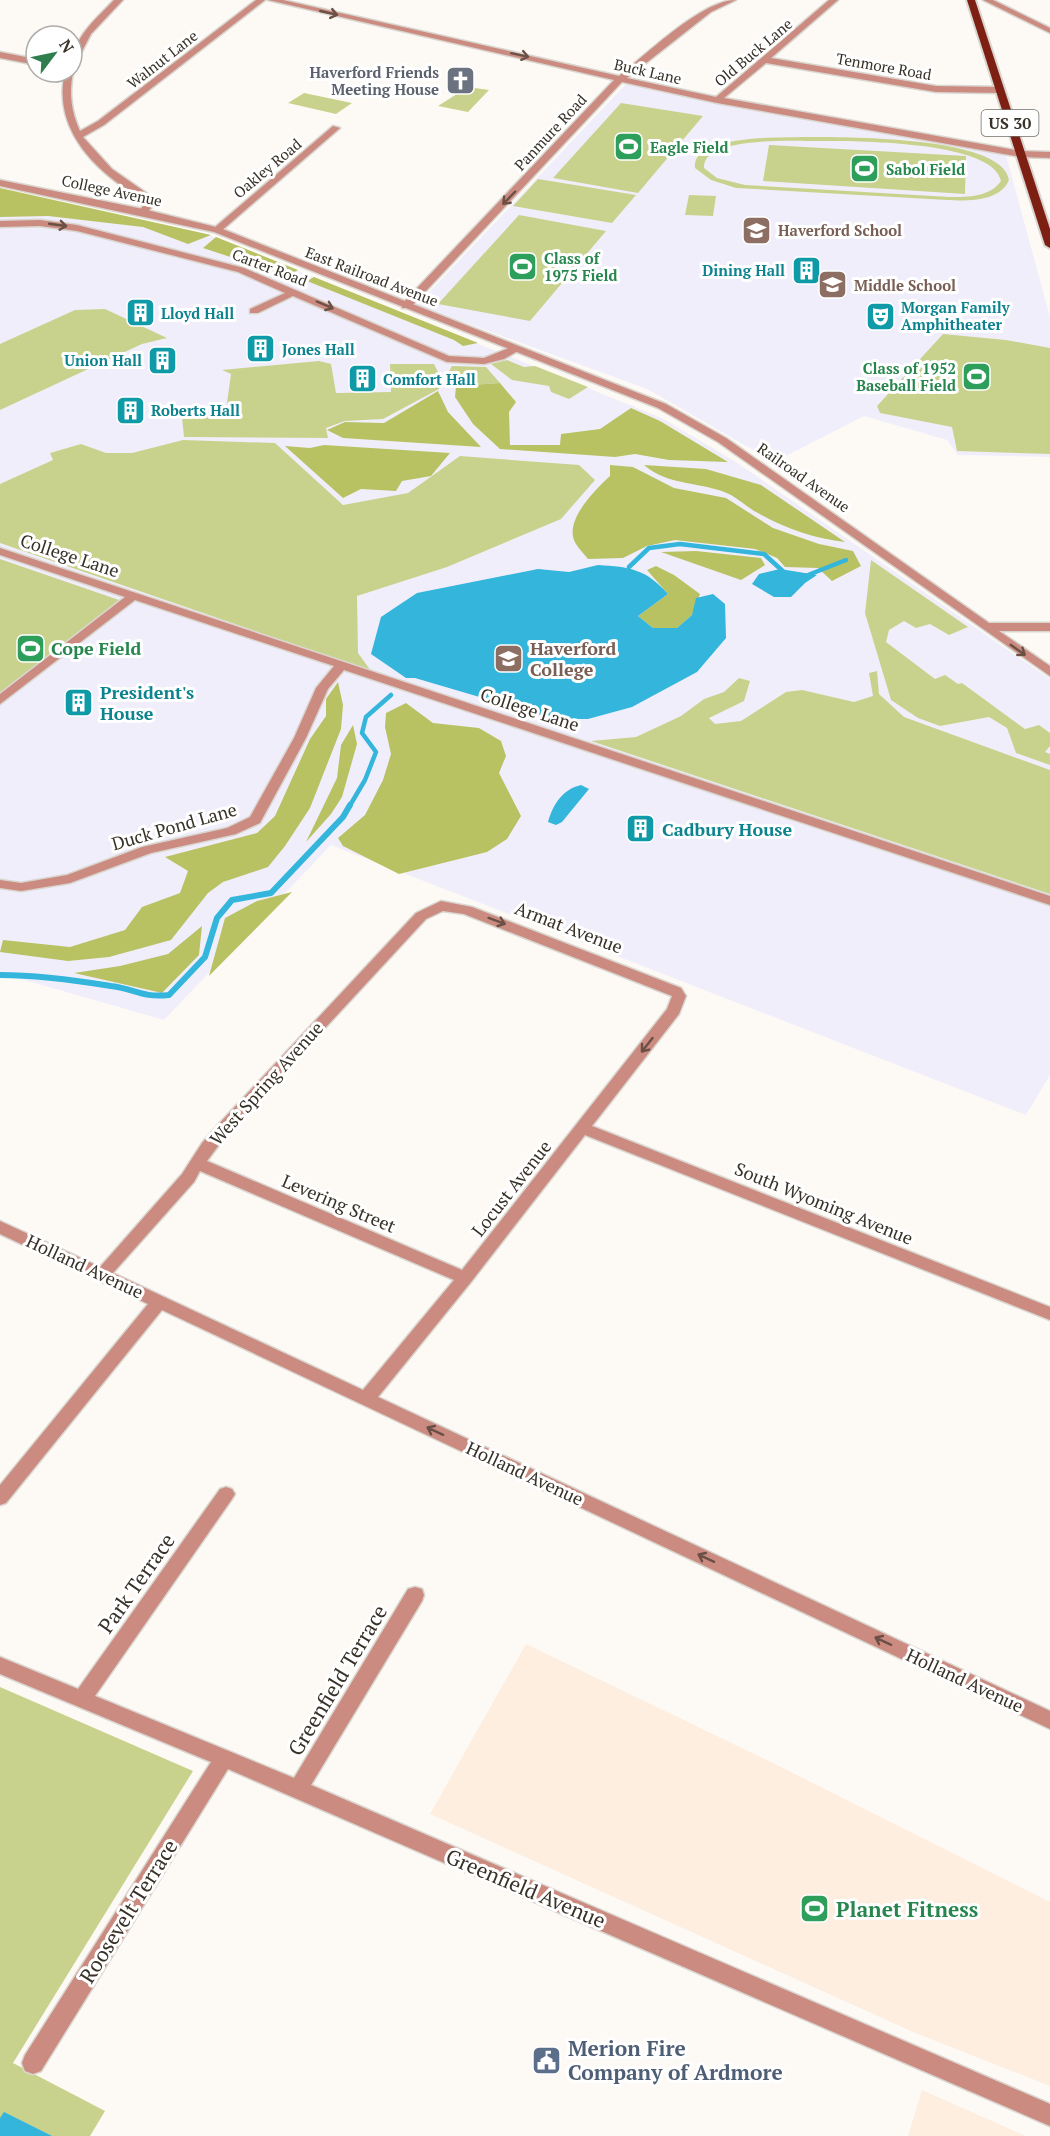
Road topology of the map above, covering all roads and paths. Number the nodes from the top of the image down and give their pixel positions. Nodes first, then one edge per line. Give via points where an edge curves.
1 (119, 0) edge
2 (261, 0) edge
3 (272, 0) edge
4 (732, 0) edge
5 (830, 0) edge
6 (971, 0) edge
7 (987, 0) edge
8 (1050, 31) edge
9 (84, 39) edge
10 (0, 55) edge
11 (24, 60) edge
12 (766, 60) junction
13 (620, 79) junction
14 (65, 84) edge
15 (1000, 90) junction
16 (717, 100) junction
17 (336, 128) dead end
18 (78, 136) junction
19 (1021, 154) junction
20 (1050, 155) edge
21 (0, 183) edge
22 (143, 212) junction
23 (0, 224) edge
24 (217, 230) junction
25 (1050, 245) edge
26 (294, 292) junction
27 (406, 306) junction
28 (254, 311) dead end
29 (518, 348) junction
30 (0, 551) edge
31 (134, 595) junction
32 (986, 627) junction
33 (1050, 627) edge
34 (341, 666) junction
35 (1050, 672) edge
36 (0, 700) edge
37 (0, 884) edge
38 (1050, 901) edge
39 (441, 906) joint
40 (679, 996) joint
41 (587, 1123) junction
42 (197, 1163) junction
43 (0, 1227) edge
44 (103, 1274) junction
45 (465, 1278) junction
46 (160, 1301) junction
47 (1050, 1314) edge
48 (366, 1399) junction
49 (226, 1494) dead end
50 (0, 1498) edge
51 (416, 1594) dead end
52 (0, 1665) edge
53 (83, 1698) junction
54 (1050, 1720) edge
55 (223, 1760) junction
56 (298, 1789) junction
57 (33, 2063) dead end
58 (1050, 2115) edge

1 - 9 street
2 - 18 street, Walnut Lane via 101,123
3 -> 13 street, Buck Lane
4 - 13 street, Panmure Road via 708,10
5 - 12 street, Old Buck Lane
6 - 15 highway, US 30
7 - 8 street
10 - 11 street
12 - 15 street, Tenmore Road via 936,89
12 - 16 street, Old Buck Lane
13 - 16 street, Buck Lane
13 -> 27 street, Panmure Road
14 - 18 street via 68,116
15 - 19 highway, US 30
16 - 19 street, Buck Lane
17 - 24 street, Oakley Road
18 - 22 street via 107,170 152,201
19 - 20 street, Buck Lane
19 - 25 highway, US 30
21 - 22 street, College Avenue
22 - 24 street, College Avenue
23 -> 26 street, Carter Road via 40,222 96,232 218,264
24 - 27 street, East Railroad Avenue
26 - 28 street
26 -> 29 street, Carter Road via 447,359 481,363
27 - 29 street, East Railroad Avenue
29 - 32 street, Railroad Avenue via 694,423
30 - 31 street, College Lane
31 - 34 street, College Lane
31 - 36 street
32 - 33 street
32 -> 35 street, Railroad Avenue
34 - 37 street, Duck Pond Lane via 322,688 300,738 255,820 231,831 147,850 70,879 21,887
34 - 38 street, College Lane
39 -> 40 street, Armat Avenue via 495,920 668,987
39 - 42 street, West Spring Avenue via 421,916 383,954 207,1147
40 -> 41 street, Locust Avenue via 674,1010
41 - 45 street, Locust Avenue
41 - 47 street, South Wyoming Avenue
42 - 44 street, West Spring Avenue
42 - 45 street, Levering Street
43 - 44 street, Holland Avenue
44 - 46 street, Holland Avenue
45 - 48 street, Locust Avenue
46 - 48 street, Holland Avenue
46 - 50 street
54 -> 48 street, Holland Avenue
49 - 53 street, Park Terrace
51 - 56 street, Greenfield Terrace
52 - 53 street, Greenfield Avenue
53 - 55 street, Greenfield Avenue
55 - 56 street, Greenfield Avenue
55 - 57 street, Roosevelt Terrace
56 - 58 street, Greenfield Avenue

